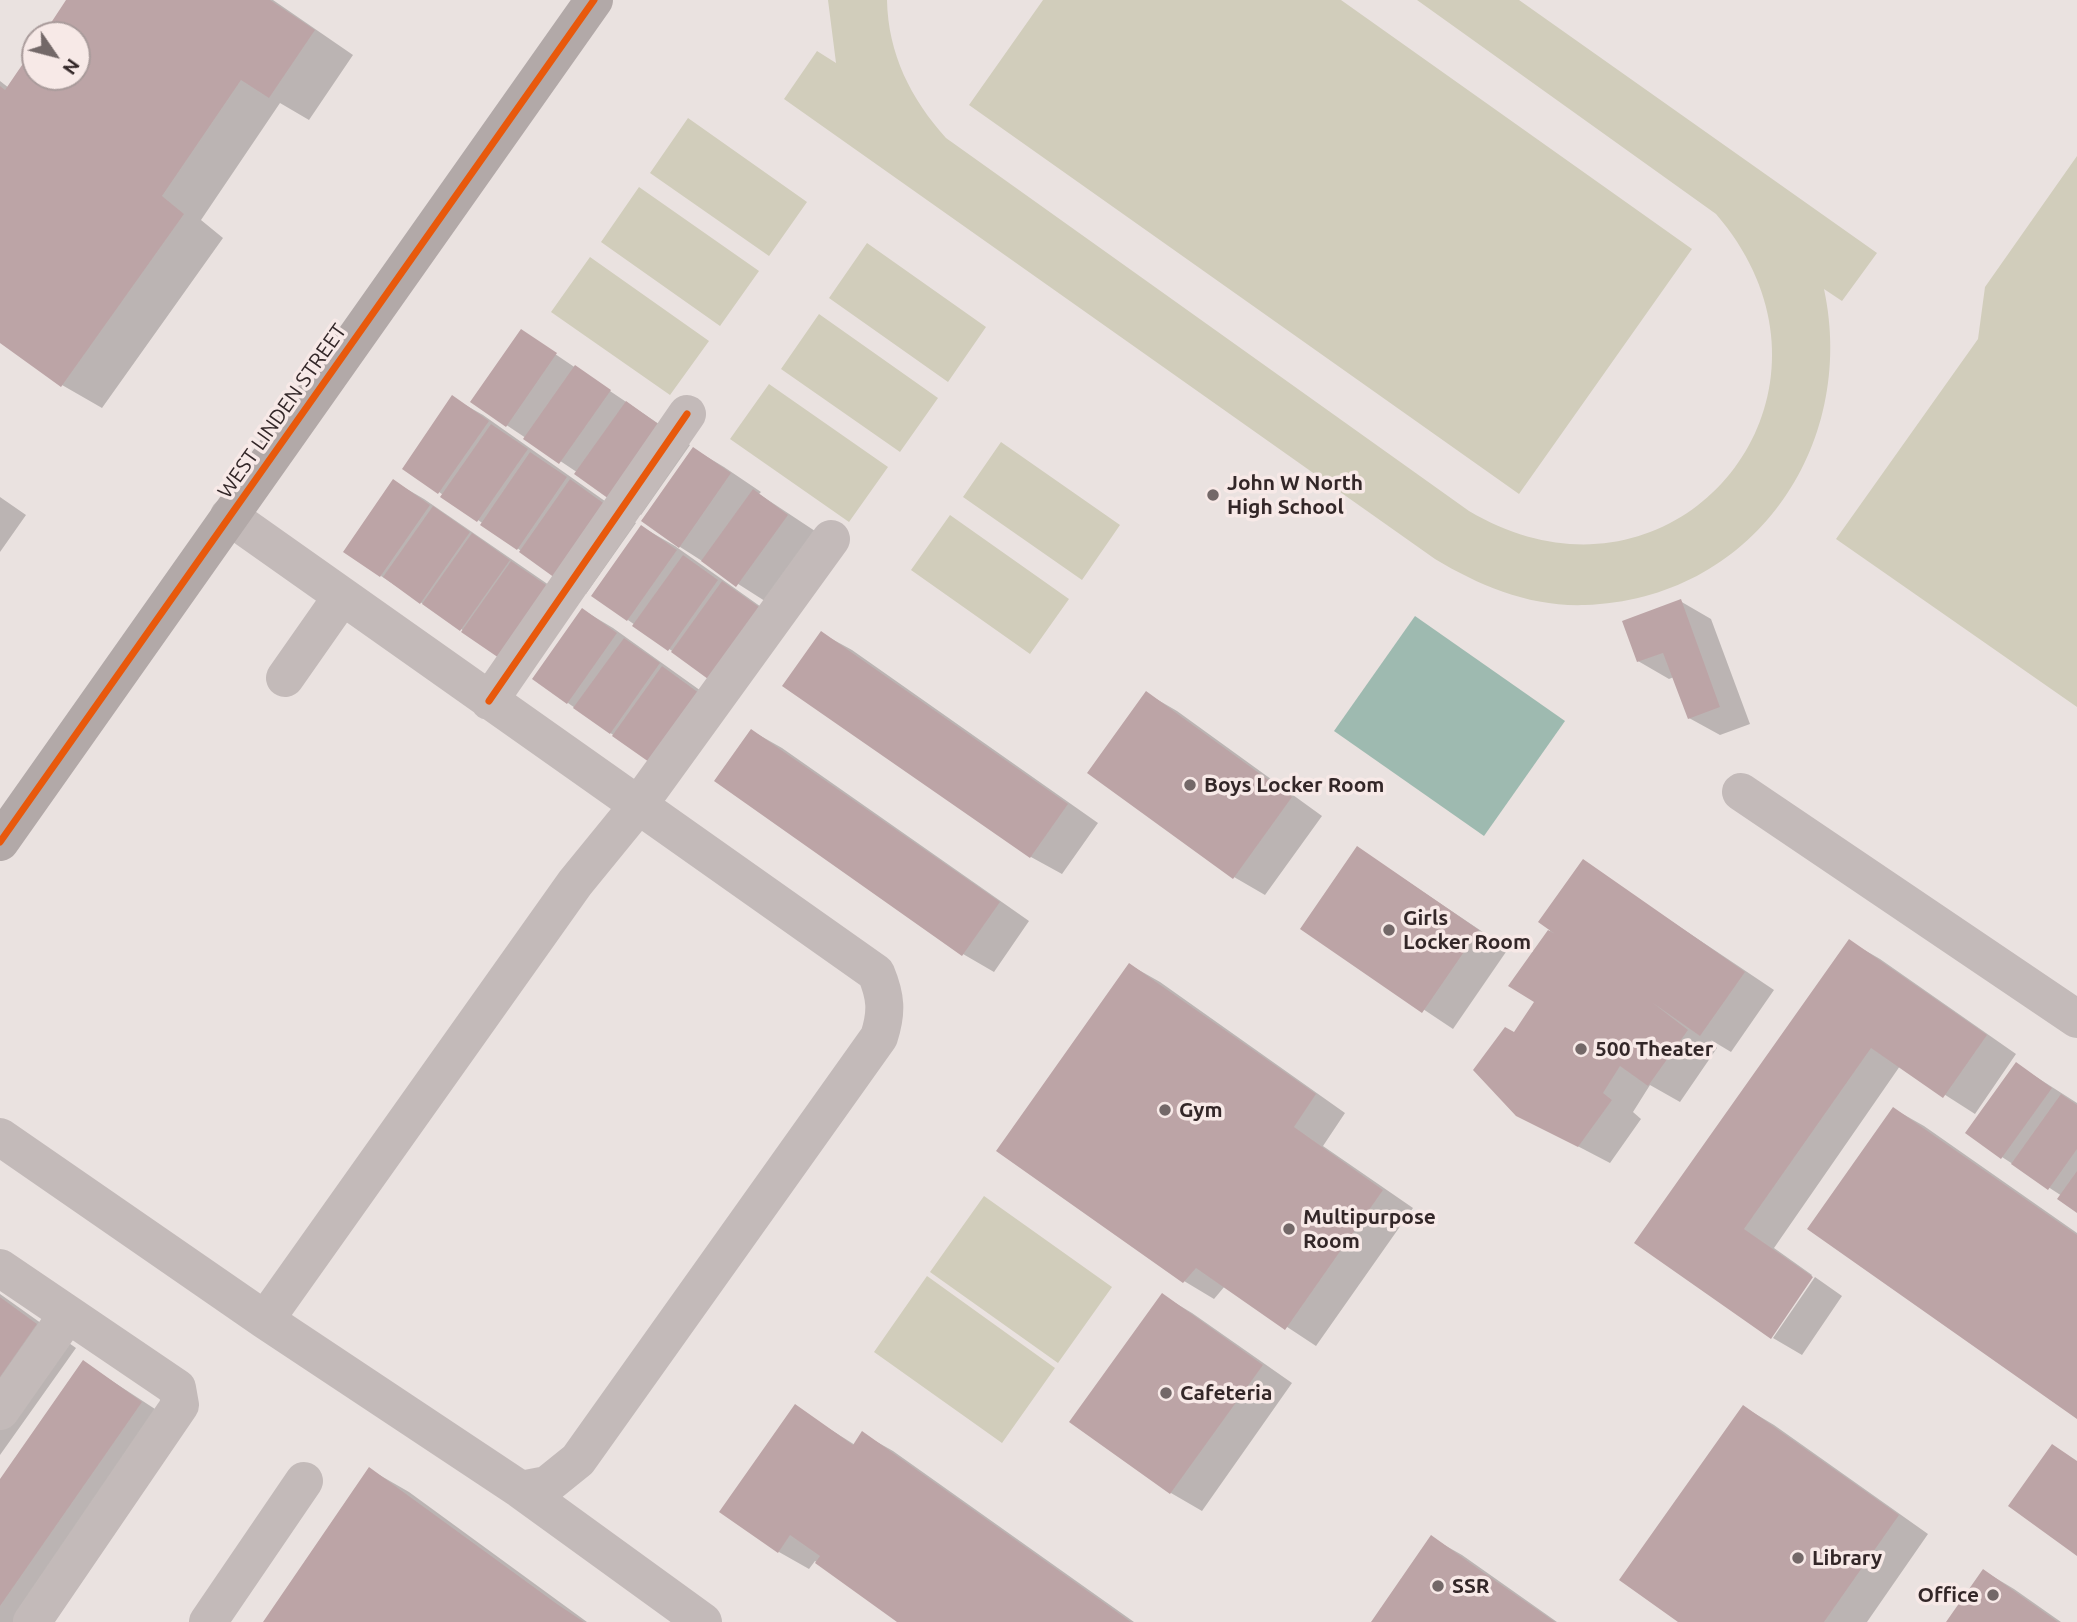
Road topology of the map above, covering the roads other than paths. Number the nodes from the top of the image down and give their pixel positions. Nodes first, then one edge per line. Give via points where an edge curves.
1 (594, 0) edge
2 (687, 414) dead end
3 (229, 516) junction
4 (831, 538) dead end
5 (341, 598) junction
6 (285, 678) dead end
7 (489, 701) junction
8 (1741, 792) dead end
9 (637, 807) junction
10 (0, 842) edge
11 (2077, 1019) edge
12 (0, 1137) edge
13 (0, 1268) edge
14 (68, 1314) junction
15 (265, 1320) junction
16 (0, 1411) edge
17 (304, 1481) dead end
18 (521, 1490) junction
19 (32, 1622) edge
20 (208, 1622) edge
21 (703, 1622) edge

1 - 3 main road, WEST LINDEN STREET
2 - 7 street
3 - 5 street
3 - 10 main road, WEST LINDEN STREET
4 - 9 street
5 - 6 street
5 - 7 street
7 - 9 street
8 - 11 street
9 - 15 street via 575,883
9 - 18 street via 876,973 885,996 885,1017 878,1037 578,1460 548,1485
12 - 15 street
13 - 14 street
14 - 16 street
14 - 19 street via 177,1388 180,1405
15 - 18 street
17 - 20 street
18 - 21 street

